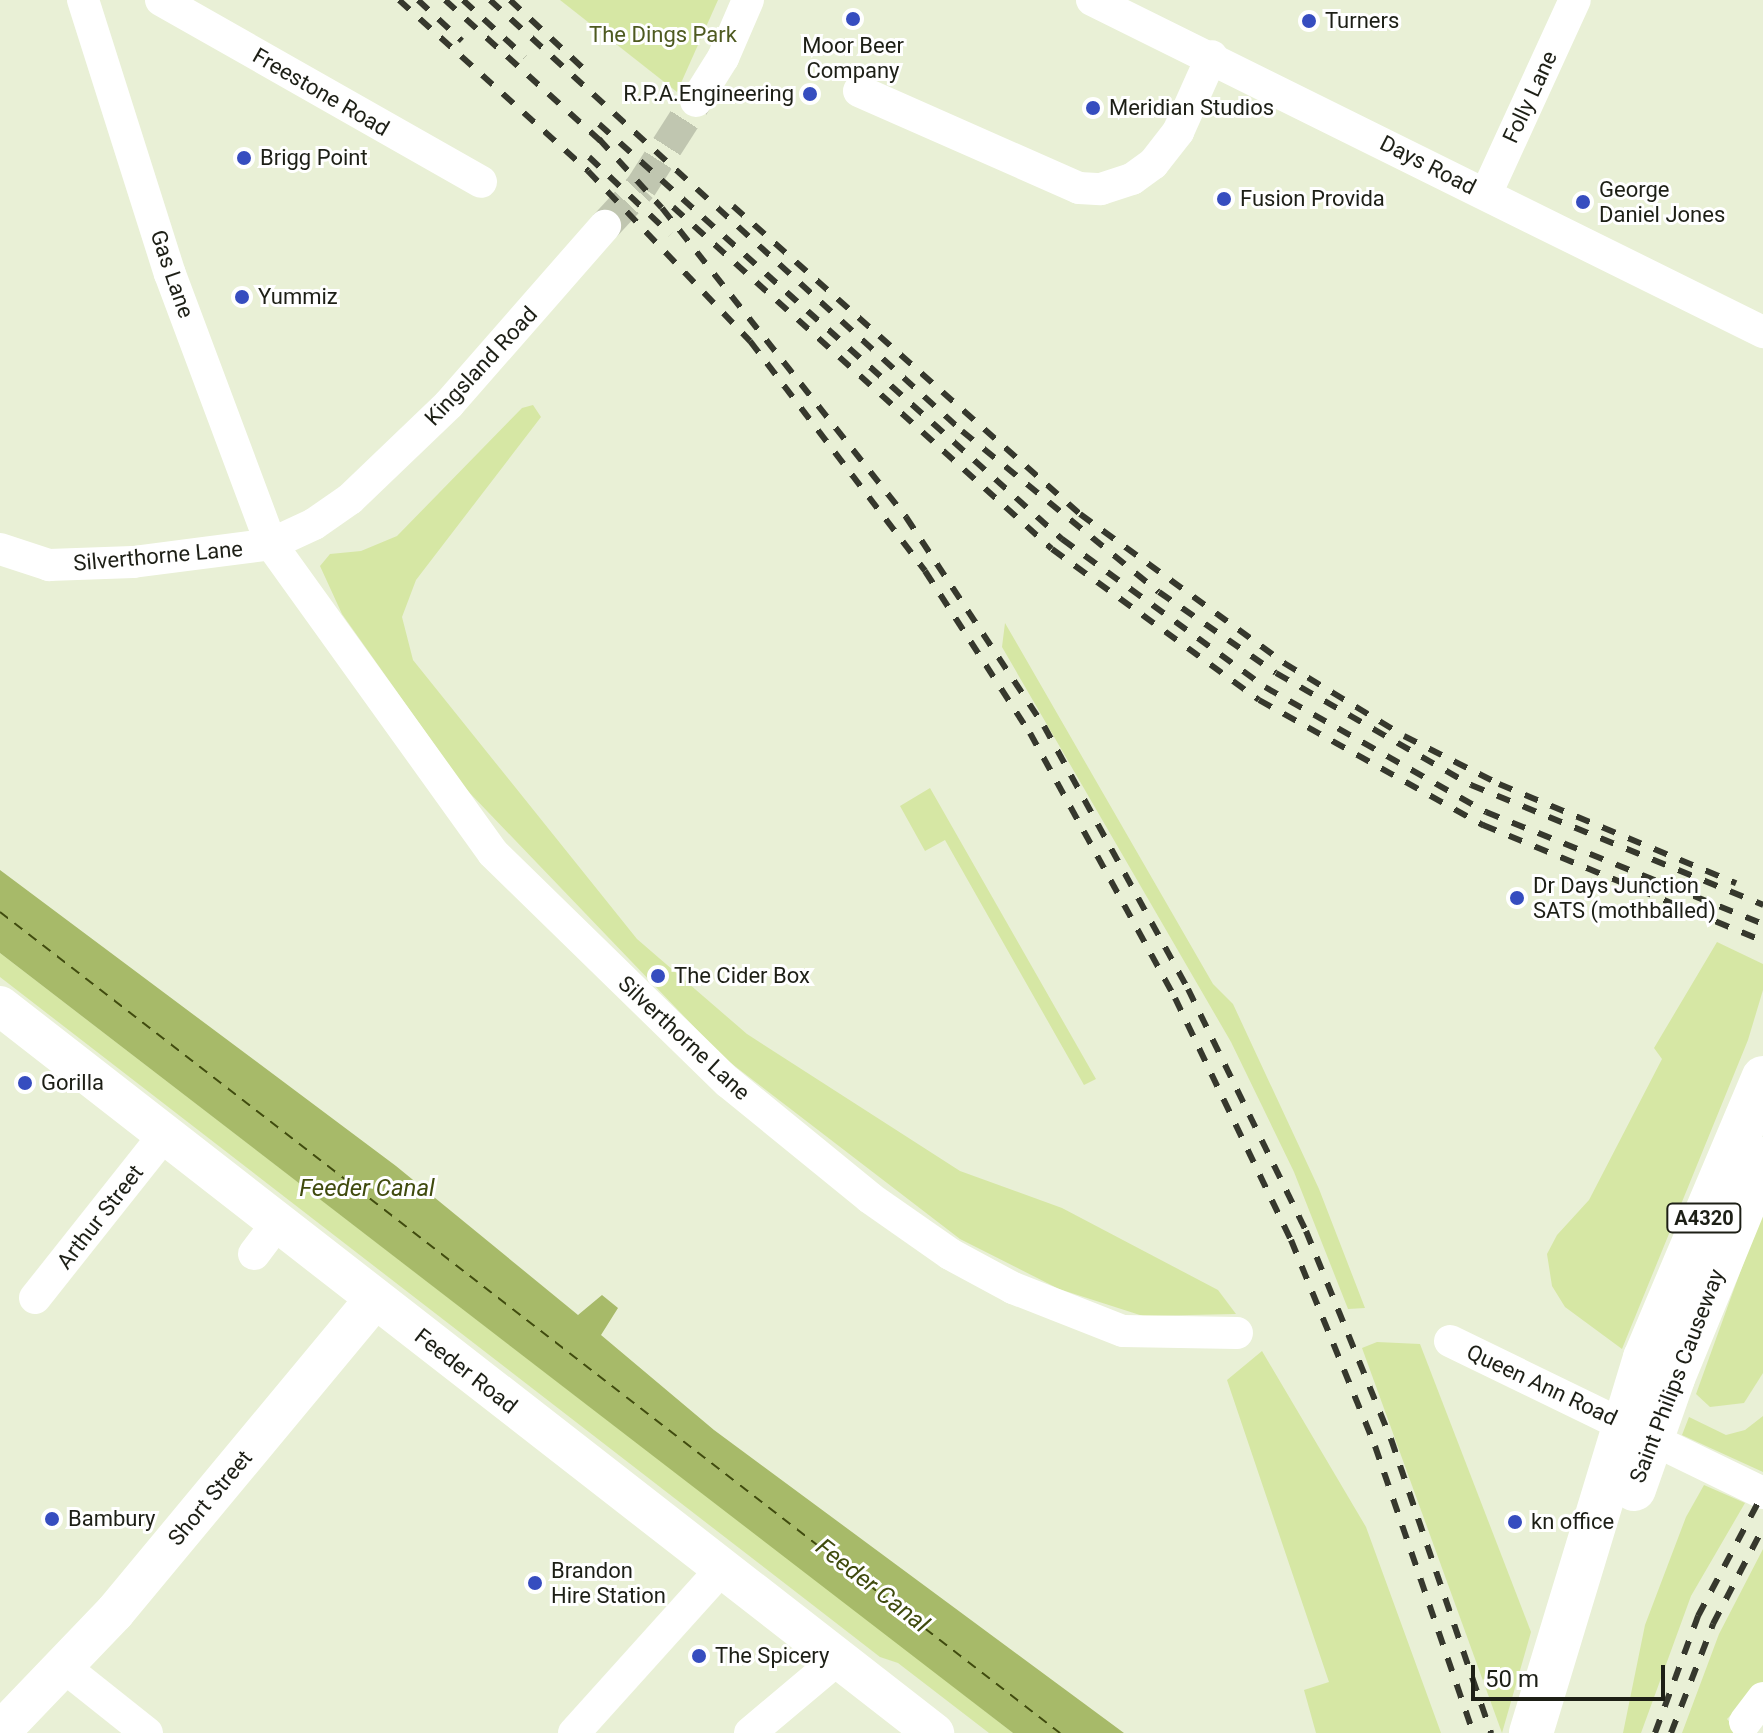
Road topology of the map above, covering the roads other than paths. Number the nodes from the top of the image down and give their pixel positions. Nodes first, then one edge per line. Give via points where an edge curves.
1 (83, 0) edge
2 (161, 0) edge
3 (748, 0) edge
4 (1092, 0) edge
5 (1575, 0) edge
6 (1212, 56) junction
7 (859, 91) dead end
8 (696, 101) tunnel mouth
9 (481, 182) dead end
10 (1486, 194) junction
11 (605, 226) tunnel mouth
12 (1763, 332) edge
13 (350, 499) joint
14 (271, 544) junction
15 (0, 549) edge
16 (0, 1006) edge
17 (1763, 1078) edge
18 (164, 1135) junction
19 (1763, 1159) edge
20 (35, 1298) dead end
21 (375, 1299) junction
22 (1237, 1333) dead end
23 (1450, 1341) dead end
24 (1659, 1368) junction
25 (1763, 1493) edge
26 (721, 1570) junction
27 (838, 1659) junction
28 (52, 1679) junction
29 (0, 1732) edge
30 (147, 1733) edge
31 (574, 1733) edge
32 (750, 1733) edge
33 (934, 1733) edge
34 (1531, 1733) edge
35 (1557, 1733) edge

1 - 14 street, Gas Lane via 170,274
2 - 9 street, Freestone Road
3 - 8 street via 723,58
4 - 6 street, Days Road
5 - 10 street, Folly Lane
6 - 7 street via 1178,132 1153,164 1132,179 1101,189 1079,188
6 - 10 street, Days Road
10 - 12 street, Days Road
11 - 13 street, Kingsland Road via 449,404
13 - 14 street, Silverthorne Lane
14 - 15 street, Silverthorne Lane via 186,558 49,565
14 - 22 street, Silverthorne Lane via 493,853 728,1082 858,1189 950,1254 1079,1316 1123,1331
16 - 18 street, Feeder Road
17 - 24 main road, Saint Philips Causeway / A4320
18 - 20 street, Arthur Street
18 - 21 street, Feeder Road via 265,1239
19 - 24 main road, Saint Philips Causeway / A4320
21 - 26 street, Feeder Road
21 - 28 street, Short Street
23 - 25 street, Queen Ann Road
24 - 34 main road, Saint Philips Causeway / A4320
24 - 35 main road, Saint Philips Causeway / A4320
26 - 27 street, Feeder Road
26 - 31 street
27 - 32 street
27 - 33 street, Feeder Road
28 - 29 street, Short Street
28 - 30 street

